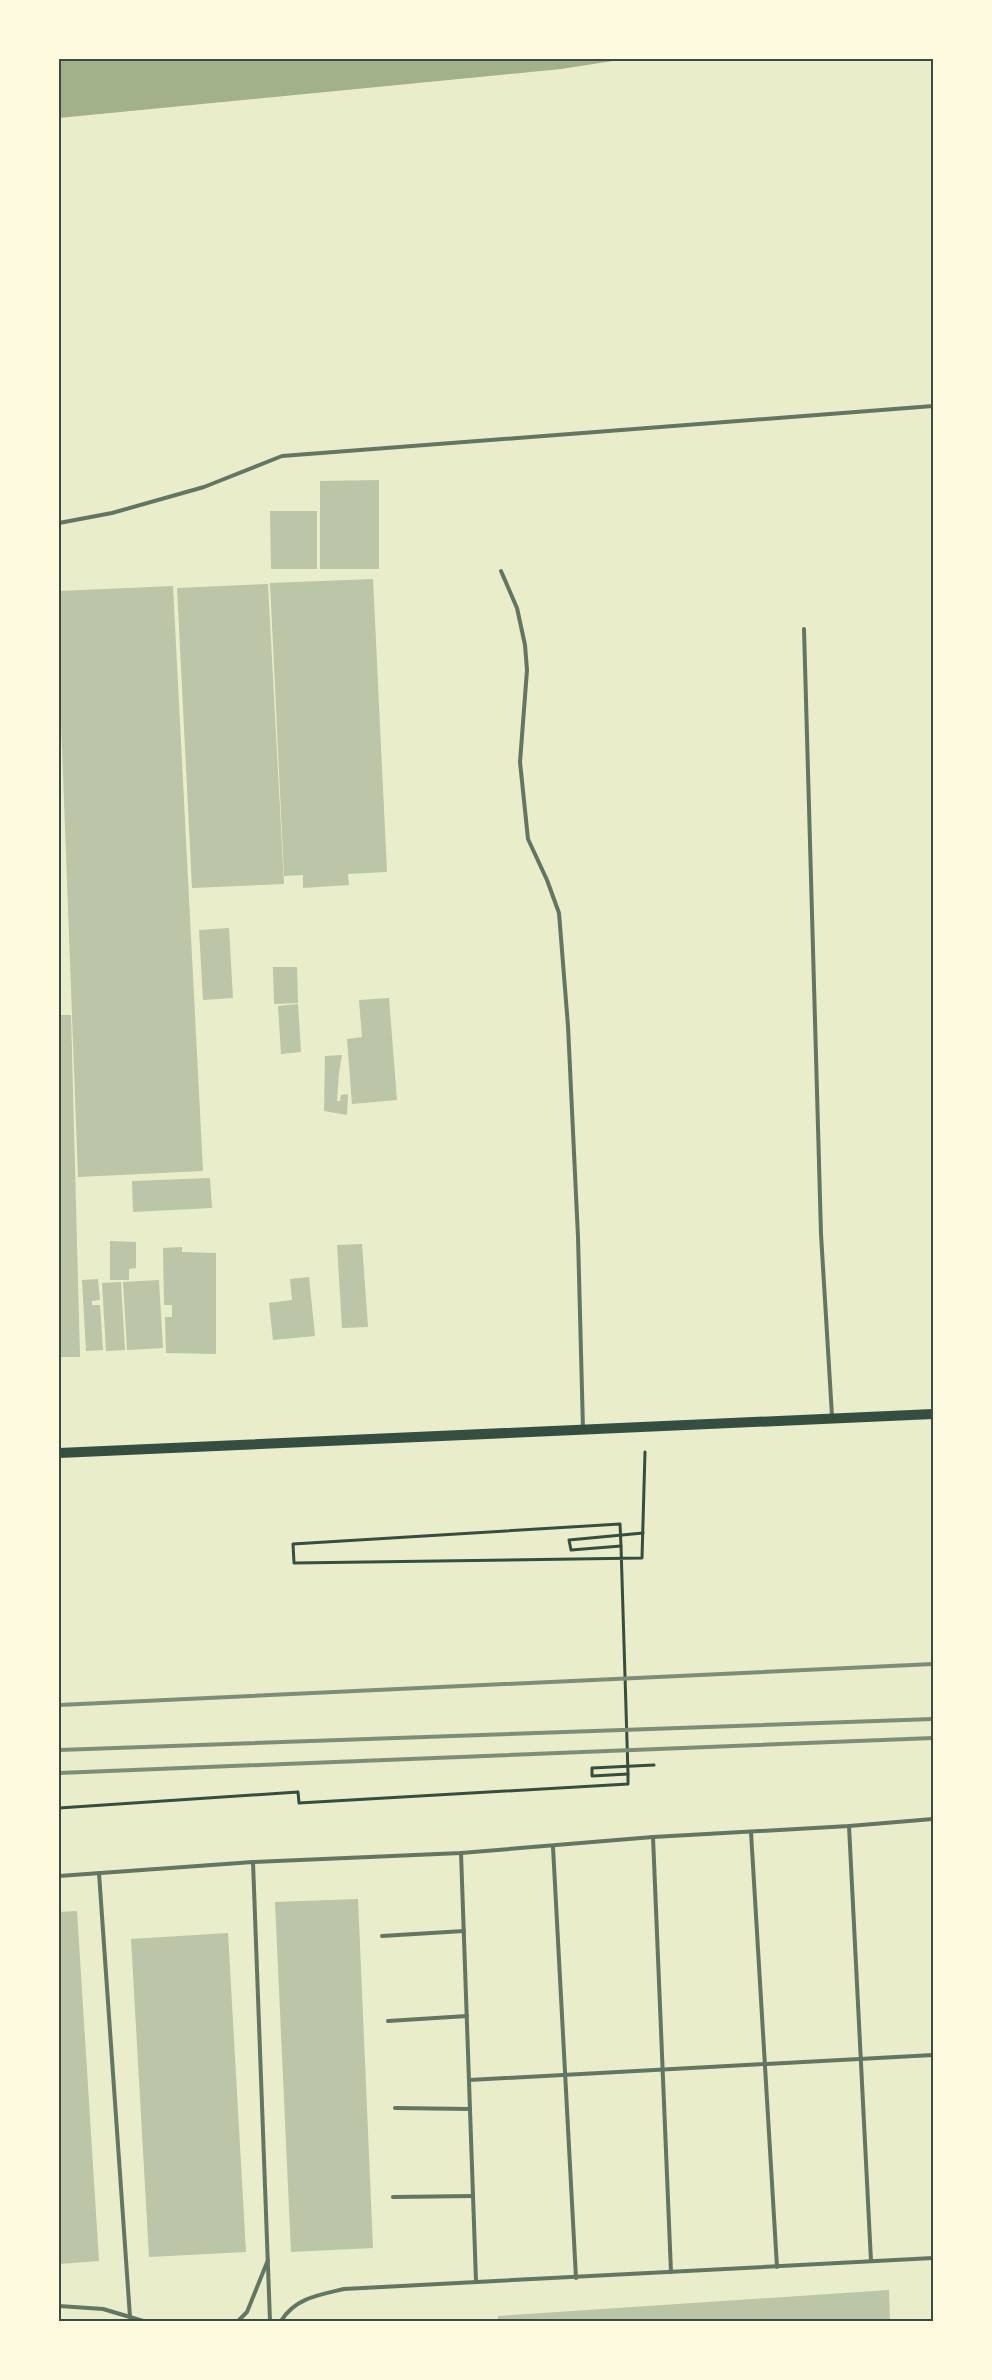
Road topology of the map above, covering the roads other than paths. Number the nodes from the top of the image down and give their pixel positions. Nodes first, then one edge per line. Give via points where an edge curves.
1 (933, 406) edge
2 (59, 523) edge
3 (501, 571) dead end
4 (804, 629) dead end
5 (933, 1414) edge
6 (833, 1419) junction
7 (583, 1429) junction
8 (59, 1453) edge
9 (933, 1819) edge
10 (849, 1826) junction
11 (751, 1832) junction
12 (654, 1837) junction
13 (553, 1847) junction
14 (461, 1853) junction
15 (253, 1862) junction
16 (99, 1873) junction
17 (59, 1876) edge
18 (464, 1931) junction
19 (382, 1936) dead end
20 (466, 2016) junction
21 (388, 2021) dead end
22 (933, 2056) edge
23 (860, 2060) junction
24 (765, 2063) junction
25 (663, 2071) junction
26 (567, 2075) junction
27 (469, 2080) junction
28 (395, 2108) dead end
29 (470, 2109) junction
30 (473, 2196) junction
31 (393, 2197) dead end
32 (269, 2258) junction
33 (933, 2258) edge
34 (871, 2261) junction
35 (777, 2267) junction
36 (671, 2272) junction
37 (576, 2278) junction
38 (476, 2281) junction
39 (59, 2306) edge
40 (130, 2317) junction
41 (136, 2321) edge
42 (143, 2321) edge
43 (238, 2321) edge
44 (270, 2321) edge
45 (281, 2321) edge

1 - 2 lane via 282,456 204,487 112,513
3 - 7 lane via 517,608 525,645 527,670 520,762 528,839 548,880 559,913 568,1026
4 - 6 lane via 821,1234
5 - 6 main road
6 - 7 main road
7 - 8 main road
9 - 10 lane
10 - 11 lane
10 - 23 lane
11 - 12 lane
11 - 24 lane
12 - 13 lane
12 - 25 lane
13 - 14 lane
13 - 26 lane
14 - 15 lane
14 - 18 lane
15 - 16 lane
15 - 32 lane
16 - 17 lane
16 - 40 lane
18 - 19 lane
18 - 20 lane
20 - 21 lane
20 - 27 lane
22 - 23 lane
23 - 24 lane
23 - 34 lane
24 - 25 lane
24 - 35 lane
25 - 26 lane
25 - 36 lane
26 - 27 lane
26 - 37 lane
27 - 29 lane
28 - 29 lane
29 - 30 lane
30 - 31 lane
30 - 38 lane
32 - 43 lane via 247,2312
32 - 44 lane
33 - 34 lane
34 - 35 lane
35 - 36 lane
36 - 37 lane
37 - 38 lane
38 - 45 lane via 344,2290 308,2297
39 - 40 lane via 102,2308
40 - 41 lane
40 - 42 lane

